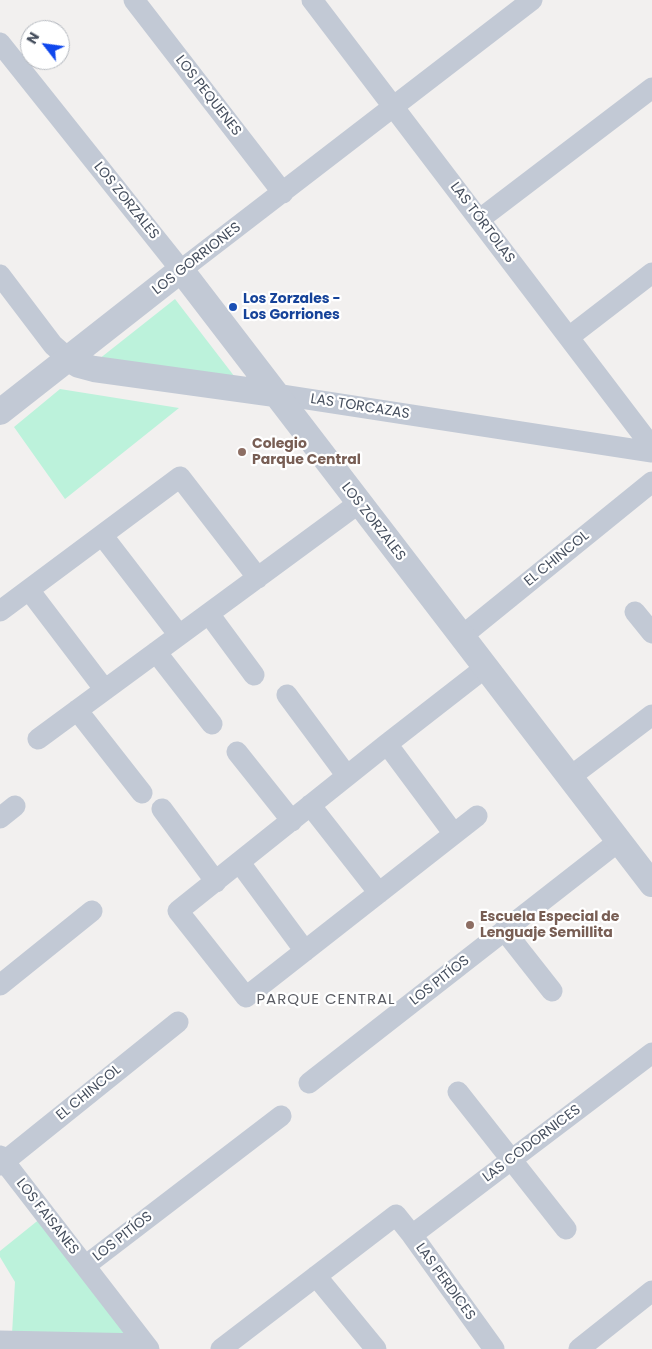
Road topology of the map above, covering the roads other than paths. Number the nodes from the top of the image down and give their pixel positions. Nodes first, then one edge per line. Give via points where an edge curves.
1 (134, 0) edge
2 (312, 0) edge
3 (532, 0) edge
4 (0, 42) edge
5 (652, 88) edge
6 (394, 108) junction
7 (283, 193) junction
8 (480, 219) junction
9 (182, 270) junction
10 (652, 273) edge
11 (0, 275) edge
12 (569, 337) junction
13 (68, 359) junction
14 (275, 394) junction
15 (0, 412) edge
16 (652, 447) edge
17 (652, 452) edge
18 (652, 482) edge
19 (359, 503) junction
20 (102, 535) junction
21 (258, 578) junction
22 (29, 590) junction
23 (0, 611) edge
24 (635, 612) dead end
25 (209, 614) junction
26 (652, 633) edge
27 (179, 635) junction
28 (462, 636) junction
29 (156, 652) junction
30 (486, 667) junction
31 (254, 675) dead end
32 (105, 690) junction
33 (287, 695) dead end
34 (77, 710) junction
35 (652, 715) edge
36 (212, 724) dead end
37 (38, 739) dead end
38 (387, 744) junction
39 (237, 752) dead end
40 (346, 776) junction
41 (570, 777) junction
42 (142, 793) dead end
43 (310, 805) junction
44 (162, 809) dead end
45 (477, 816) dead end
46 (292, 821) junction
47 (454, 834) junction
48 (619, 841) junction
49 (240, 863) junction
50 (216, 882) junction
51 (652, 884) edge
52 (379, 893) junction
53 (92, 911) dead end
54 (504, 930) junction
55 (305, 951) junction
56 (0, 985) edge
57 (552, 991) dead end
58 (178, 1022) dead end
59 (652, 1053) edge
60 (309, 1083) dead end
61 (458, 1092) dead end
62 (281, 1116) dead end
63 (512, 1160) junction
64 (1, 1161) edge
65 (566, 1229) dead end
66 (412, 1235) junction
67 (85, 1266) junction
68 (316, 1276) junction
69 (652, 1291) edge
70 (0, 1341) edge
71 (147, 1346) edge
72 (222, 1349) edge
73 (376, 1349) edge
74 (494, 1349) edge
75 (579, 1349) edge

1 - 7 street, LOS PEQUENES
2 - 6 street, LAS TÓRTOLAS
3 - 6 street, LOS GORRIONES
4 - 9 street, LOS ZORZALES
5 - 8 street
6 - 7 street, LOS GORRIONES
6 - 8 street, LAS TÓRTOLAS
7 - 9 street, LOS GORRIONES
8 - 12 street, LAS TÓRTOLAS
9 - 13 street, LOS GORRIONES
9 - 14 street, LOS ZORZALES
10 - 12 street
11 - 13 street
12 - 16 street, LAS TÓRTOLAS
13 - 14 street, LAS TORCAZAS via 94,369
13 - 15 street, LOS GORRIONES
14 - 17 street, LAS TORCAZAS
14 - 19 street, LOS ZORZALES
18 - 28 street, EL CHINCOL
19 - 21 street
19 - 28 street, LOS ZORZALES
20 - 21 street via 180,477
20 - 22 street
20 - 27 street
21 - 25 street
22 - 23 street
22 - 32 street
24 - 26 street
25 - 27 street
25 - 31 street
27 - 29 street
28 - 30 street, LOS ZORZALES
29 - 32 street
29 - 36 street
30 - 38 street
30 - 41 street, LOS ZORZALES
32 - 34 street
33 - 40 street
34 - 37 street
34 - 42 street
35 - 41 street
38 - 40 street
38 - 47 street
39 - 46 street
40 - 43 street
41 - 48 street, LOS ZORZALES
43 - 46 street
43 - 52 street
44 - 50 street
45 - 47 street
46 - 49 street
47 - 52 street
48 - 51 street, LOS ZORZALES
48 - 54 street, LOS PITÍOS
49 - 50 street
49 - 55 street
50 - 55 street via 178,911 246,997
52 - 55 street
53 - 56 street
54 - 57 street
54 - 60 street, LOS PITÍOS
58 - 64 street, EL CHINCOL
59 - 63 street, LAS CODORNICES
61 - 63 street
62 - 67 street, LOS PITÍOS
63 - 65 street
63 - 66 street, LAS CODORNICES
64 - 67 street, LOS FAISANES
66 - 68 street, LAS PERDICES via 396,1215
66 - 74 street, LAS PERDICES
67 - 71 street, LOS FAISANES
68 - 72 street
68 - 73 street
69 - 75 street
70 - 71 street

